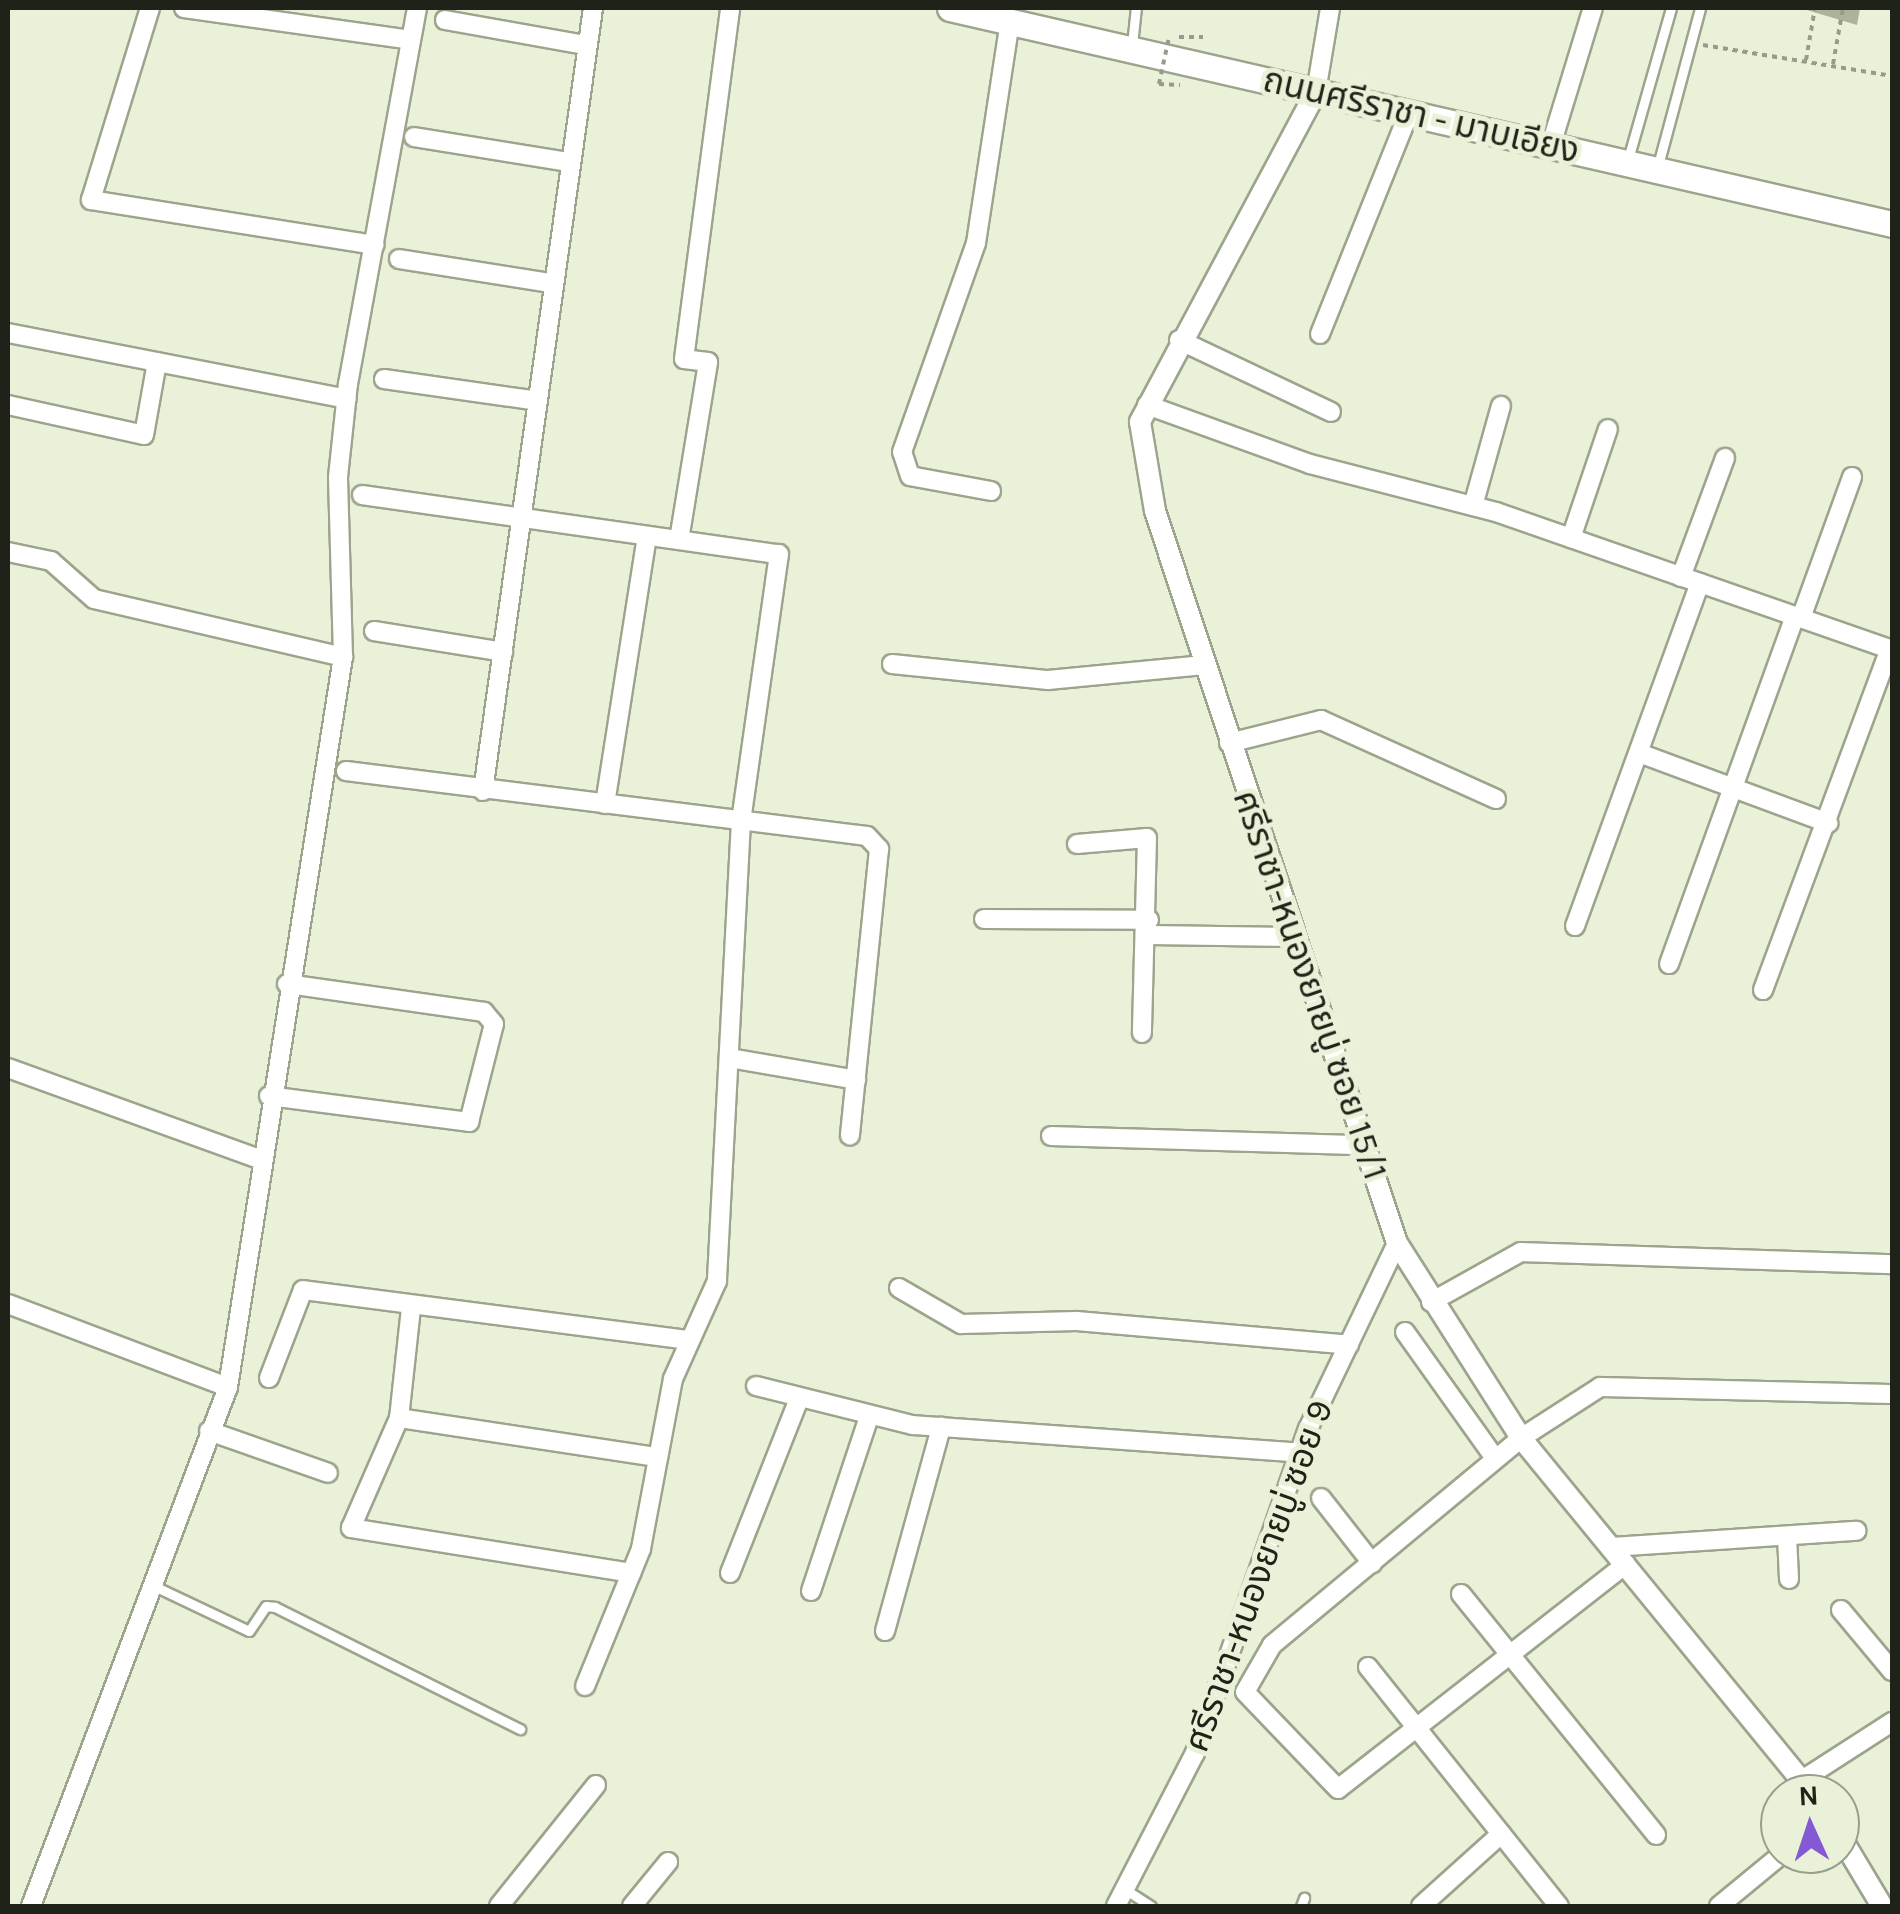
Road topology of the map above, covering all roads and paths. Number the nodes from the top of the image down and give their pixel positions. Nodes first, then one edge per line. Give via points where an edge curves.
1 (150, 8) edge
2 (184, 8) edge
3 (417, 8) edge
4 (592, 8) edge
5 (730, 8) edge
6 (950, 8) edge
7 (1136, 8) edge
8 (1330, 8) edge
9 (1592, 8) edge
10 (1671, 8) edge
11 (1700, 8) edge
12 (1815, 8) edge
13 (1842, 8) edge
14 (446, 20) dead end
15 (1010, 20) junction
16 (1204, 37) dead end
17 (411, 40) junction
18 (586, 46) junction
19 (1132, 50) junction
20 (1696, 50) dead end
21 (1806, 60) junction
22 (1833, 64) junction
23 (1892, 76) edge
24 (1160, 84) dead end
25 (1316, 92) junction
26 (1409, 114) junction
27 (414, 137) dead end
28 (1550, 146) junction
29 (568, 162) junction
30 (1626, 163) junction
31 (1656, 170) junction
32 (1892, 224) edge
33 (374, 244) junction
34 (399, 259) dead end
35 (550, 283) junction
36 (8, 333) edge
37 (1320, 334) dead end
38 (1179, 340) junction
39 (157, 362) junction
40 (384, 379) dead end
41 (346, 399) junction
42 (532, 400) junction
43 (1147, 405) junction
44 (8, 406) edge
45 (1500, 406) dead end
46 (1331, 412) dead end
47 (1608, 430) dead end
48 (1725, 458) dead end
49 (1852, 477) dead end
50 (991, 492) dead end
51 (362, 495) dead end
52 (1473, 506) junction
53 (524, 522) junction
54 (648, 536) junction
55 (1571, 538) junction
56 (679, 540) junction
57 (8, 552) edge
58 (1682, 577) junction
59 (1700, 583) junction
60 (1798, 617) junction
61 (374, 631) dead end
62 (1891, 650) edge
63 (503, 652) junction
64 (343, 658) junction
65 (892, 664) dead end
66 (1204, 665) junction
67 (1230, 744) junction
68 (1639, 753) junction
69 (346, 771) dead end
70 (1734, 787) junction
71 (483, 791) junction
72 (1496, 798) dead end
73 (605, 804) junction
74 (741, 821) junction
75 (1828, 823) junction
76 (1078, 844) dead end
77 (984, 919) dead end
78 (1575, 926) dead end
79 (1149, 928) junction
80 (1292, 937) junction
81 (1669, 964) dead end
82 (287, 984) junction
83 (1764, 990) dead end
84 (1142, 1033) dead end
85 (728, 1058) junction
86 (8, 1068) edge
87 (856, 1080) junction
88 (269, 1096) junction
89 (850, 1136) dead end
90 (1051, 1136) dead end
91 (1362, 1144) junction
92 (259, 1159) junction
93 (1397, 1244) junction
94 (1892, 1264) edge
95 (899, 1288) dead end
96 (1431, 1302) junction
97 (8, 1304) edge
98 (411, 1308) junction
99 (1404, 1332) dead end
100 (690, 1340) junction
101 (1348, 1345) junction
102 (269, 1378) dead end
103 (756, 1386) dead end
104 (228, 1387) junction
105 (1892, 1394) edge
106 (799, 1399) junction
107 (869, 1417) junction
108 (399, 1418) junction
109 (941, 1427) junction
110 (209, 1431) junction
111 (1521, 1438) junction
112 (1300, 1453) junction
113 (658, 1457) junction
114 (1495, 1458) junction
115 (328, 1472) dead end
116 (1322, 1498) dead end
117 (1856, 1531) dead end
118 (1787, 1536) junction
119 (1619, 1555) junction
120 (1372, 1563) junction
121 (730, 1572) dead end
122 (631, 1573) junction
123 (1789, 1580) dead end
124 (152, 1585) junction
125 (811, 1590) dead end
126 (1461, 1594) dead end
127 (1841, 1610) dead end
128 (884, 1631) dead end
129 (1507, 1656) junction
130 (1368, 1667) dead end
131 (1892, 1671) edge
132 (585, 1686) dead end
133 (1892, 1722) edge
134 (1417, 1727) junction
135 (520, 1728) dead end
136 (1796, 1774) edge
137 (1824, 1774) edge
138 (596, 1784) dead end
139 (1502, 1834) junction
140 (1656, 1835) dead end
141 (668, 1862) dead end
142 (1860, 1869) edge
143 (1760, 1872) edge
144 (1121, 1898) edge
145 (31, 1906) edge
146 (499, 1906) edge
147 (632, 1906) edge
148 (1151, 1906) edge
149 (1422, 1906) edge
150 (1559, 1906) edge
151 (1719, 1906) edge
152 (1882, 1906) edge

1 - 33 street via 91,200
2 - 17 street
3 - 17 street
4 - 18 street
5 - 56 street via 684,359 708,362
6 - 15 main road, ถนนศรีราชา - มาบเอียง
7 - 19 lane
8 - 25 street
9 - 28 street
10 - 30 lane
11 - 31 lane
12 - 21 path
13 - 22 path
14 - 18 street
15 - 19 main road, ถนนศรีราชา - มาบเอียง
15 - 50 street via 976,243 902,452 910,476
16 - 24 path, bridge via 1169,36
17 - 33 street
18 - 29 street
19 - 25 main road, ถนนศรีราชา - มาบเอียง
20 - 21 path via 1712,42
21 - 22 path
22 - 23 path
25 - 26 main road, ถนนศรีราชา - มาบเอียง
25 - 38 street, ศรีราชา-หนองยายบู่ ซอย 15/1
26 - 28 main road, ถนนศรีราชา - มาบเอียง
26 - 37 street
27 - 29 street
28 - 30 main road, ถนนศรีราชา - มาบเอียง
29 - 35 street
30 - 31 main road, ถนนศรีราชา - มาบเอียง
31 - 32 main road, ถนนศรีราชา - มาบเอียง
33 - 41 street
34 - 35 street
35 - 42 street
36 - 39 street
38 - 43 street, ศรีราชา-หนองยายบู่ ซอย 15/1
38 - 46 street
39 - 41 street
39 - 44 street via 144,435
40 - 42 street
41 - 64 street via 338,477
42 - 53 street
43 - 52 street via 1310,464
43 - 66 street, ศรีราชา-หนองยายบู่ ซอย 15/1 via 1140,459
45 - 52 street
47 - 55 street
48 - 58 street
49 - 60 street
51 - 53 street
52 - 55 street
53 - 54 street
53 - 63 street
54 - 56 street
54 - 73 street
55 - 58 street
56 - 74 street via 779,554
57 - 64 street via 51,561 94,599
58 - 59 street
59 - 60 street
59 - 68 street
60 - 62 street
60 - 70 street
61 - 63 street
62 - 75 street
63 - 71 street
64 - 82 street
65 - 66 street via 1048,680
66 - 67 street, ศรีราชา-หนองยายบู่ ซอย 15/1
67 - 72 street via 1320,720
67 - 80 street, ศรีราชา-หนองยายบู่ ซอย 15/1
68 - 70 street
68 - 78 street
69 - 71 street
70 - 75 street
70 - 81 street
71 - 73 street
73 - 74 street
74 - 85 street
74 - 87 street via 866,836 879,849
75 - 83 street
76 - 79 street via 1147,838
77 - 79 street
79 - 80 street
79 - 84 street
80 - 91 street, ศรีราชา-หนองยายบู่ ซอย 15/1
82 - 88 street
82 - 88 street via 484,1012 494,1024 469,1122
85 - 87 street
85 - 100 street via 717,1281
86 - 92 street
87 - 89 street
88 - 92 street
90 - 91 street
91 - 93 street, ศรีราชา-หนองยายบู่ ซอย 15/1
92 - 104 street
93 - 96 street, ศรีราชา-หนองยายบู่ ซอย 15/1
93 - 101 street, ศรีราชา-หนองยายบู่ ซอย 9
94 - 96 street via 1521,1252
95 - 101 street via 960,1324 1078,1321
96 - 111 street, ศรีราชา-หนองยายบู่ ซอย 15/1
97 - 104 street
98 - 100 street
98 - 102 street via 303,1290
98 - 108 street
99 - 114 street
100 - 113 street
101 - 112 street, ศรีราชา-หนองยายบู่ ซอย 9
103 - 106 street
104 - 110 street
105 - 111 street via 1600,1387
106 - 107 street
106 - 121 street
107 - 109 street
107 - 125 street
108 - 113 street
108 - 122 street via 351,1528
109 - 112 street
109 - 128 street
110 - 115 street
110 - 124 street
111 - 114 street
111 - 119 street, ศรีราชา-หนองยายบู่ ซอย 15/1
112 - 144 street, ศรีราชา-หนองยายบู่ ซอย 9 via 1195,1753
113 - 122 street
114 - 120 street
116 - 120 street
117 - 118 street
118 - 119 street
118 - 123 street
119 - 129 street
119 - 136 street, ศรีราชา-หนองยายบู่ ซอย 15/1
120 - 134 street via 1272,1644 1245,1692 1338,1789
122 - 132 street
124 - 135 lane via 250,1631 266,1606 275,1607
124 - 145 street
126 - 129 street
127 - 131 street
129 - 134 street
129 - 140 street
130 - 134 street
133 - 137 street
134 - 139 street
138 - 146 street
139 - 149 street
139 - 150 street
141 - 147 street
142 - 152 street
143 - 151 street
144 - 148 lane

